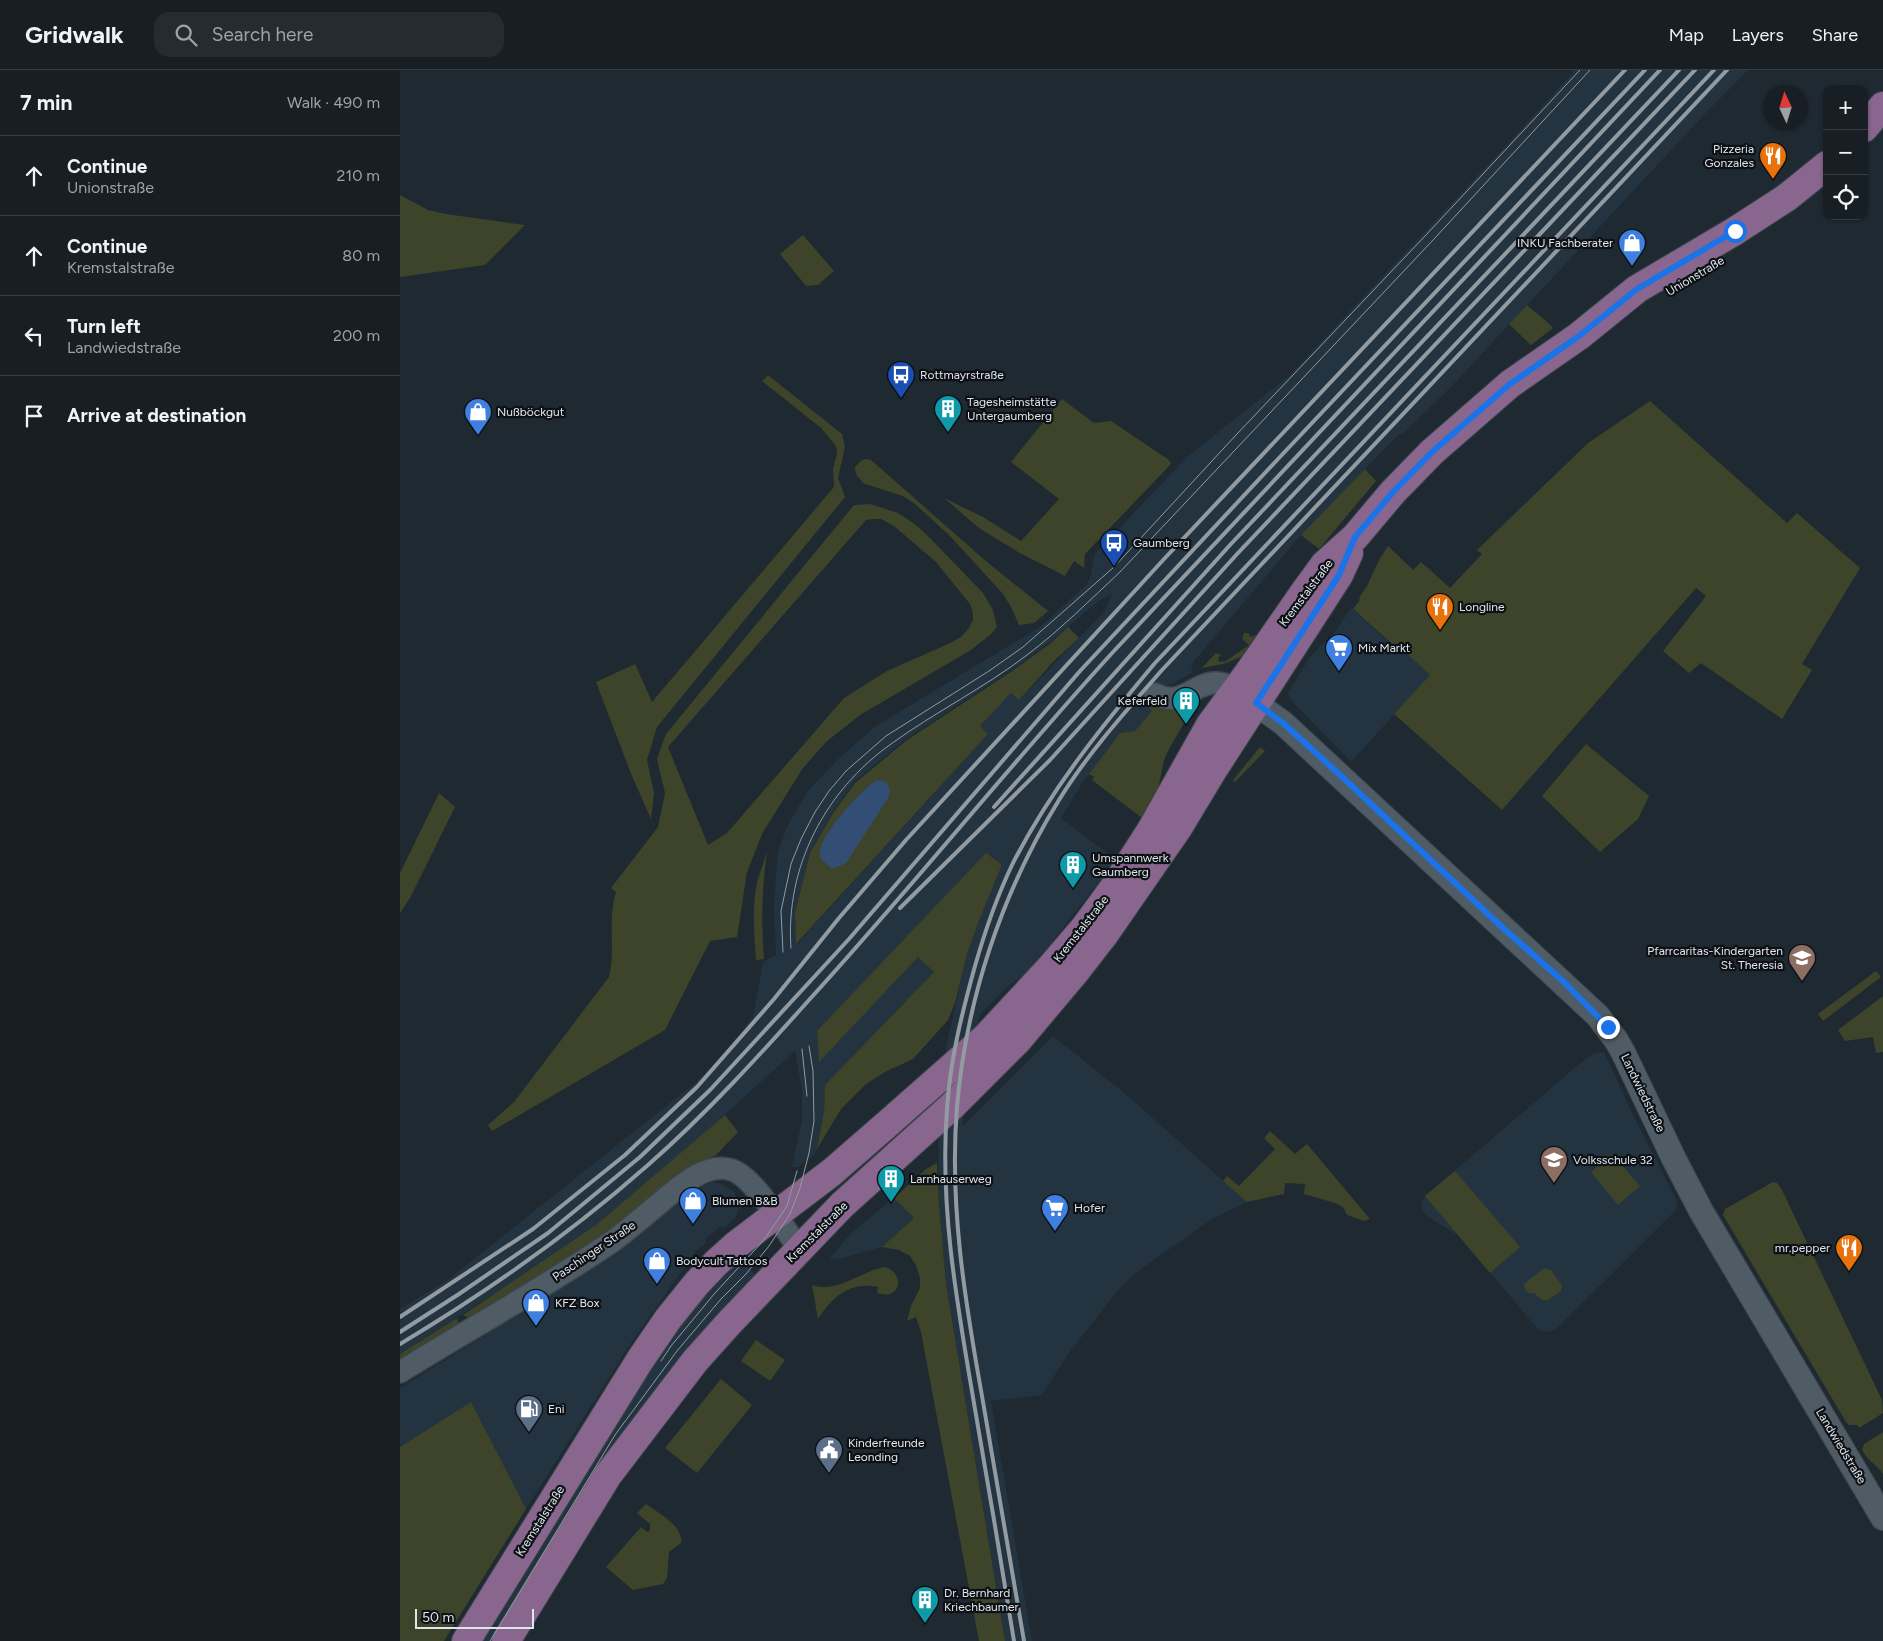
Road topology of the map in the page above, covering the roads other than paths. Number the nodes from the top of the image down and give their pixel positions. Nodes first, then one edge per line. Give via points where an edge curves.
1 (1883, 106) edge
2 (1868, 123) edge
3 (1883, 130) edge
4 (1868, 146) edge
5 (1823, 168) edge
6 (1823, 188) edge
7 (1579, 336) junction
8 (1355, 537) joint
9 (1155, 694) dead end
10 (1246, 696) junction
11 (775, 1215) junction
12 (800, 1250) junction
13 (400, 1372) edge
14 (1883, 1518) edge
15 (466, 1641) edge
16 (506, 1641) edge

1 - 2 main road
3 - 4 main road
5 - 7 main road, Unionstraße via 1757,217 1637,289
6 - 7 main road, Unionstraße via 1740,248 1647,305
7 - 8 main road, Unionstraße via 1510,384 1432,452
8 - 10 main road, Kremstalstraße via 1324,565 1249,672
9 - 10 street via 1162,698 1180,698 1202,685 1215,682 1229,685
10 - 11 main road, Kremstalstraße via 1210,725 1135,855 1085,927 1050,968 986,1037 852,1155
10 - 12 main road, Kremstalstraße via 1169,842 1061,991 1000,1059 842,1205
10 - 14 main road, Landwiedstraße via 1283,723 1339,774 1565,983 1608,1027 1702,1210
11 - 12 street
11 - 13 street, Paschinger Straße via 744,1175 722,1168 700,1174 612,1241
11 - 15 main road, Kremstalstraße via 716,1263 668,1319
12 - 16 main road, Kremstalstraße via 718,1335 630,1444

